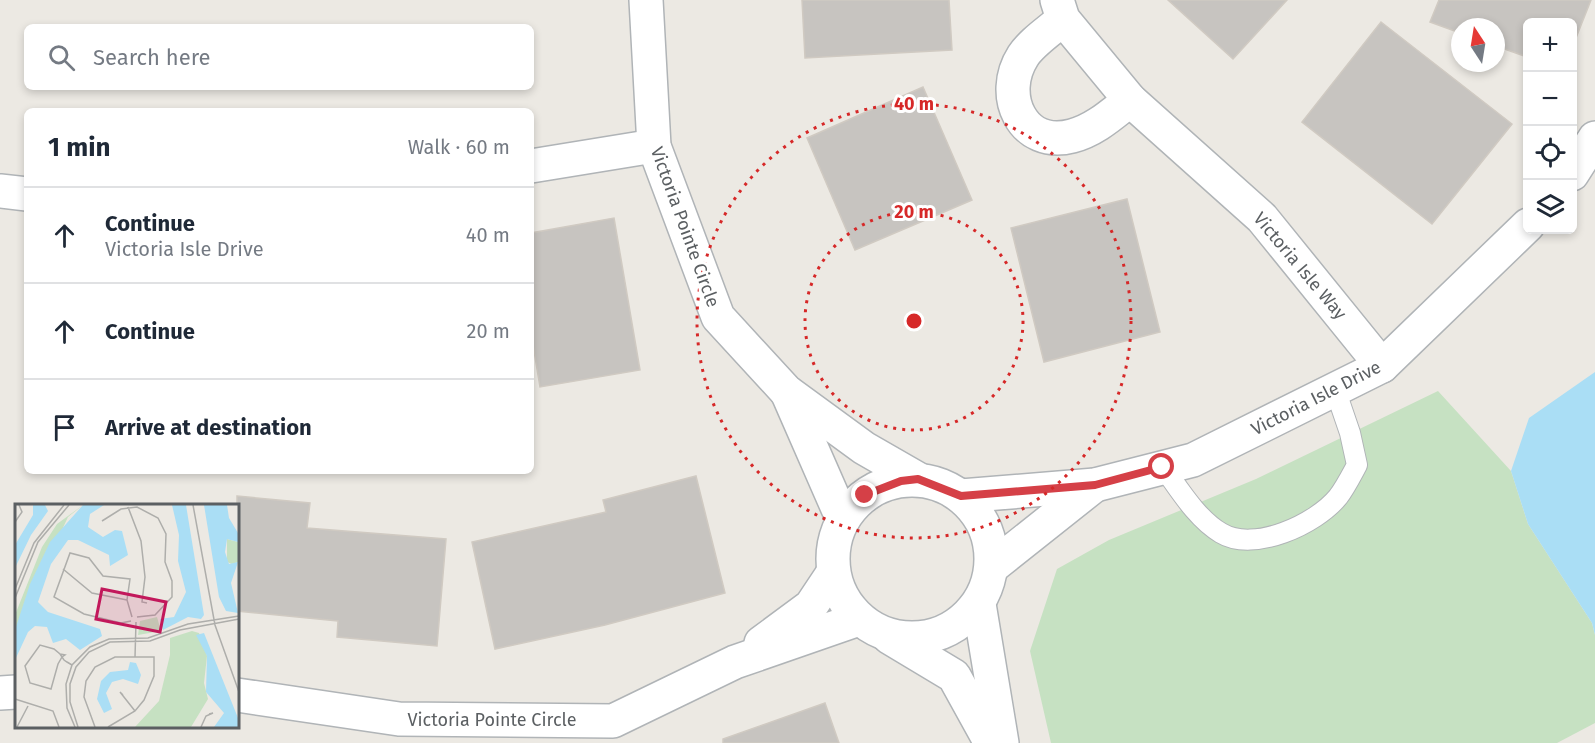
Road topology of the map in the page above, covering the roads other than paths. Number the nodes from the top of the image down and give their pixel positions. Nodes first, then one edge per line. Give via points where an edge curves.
1 (646, 0) edge
2 (1060, 9) edge
3 (1130, 100) junction
4 (1595, 138) edge
5 (654, 146) junction
6 (534, 166) edge
7 (1577, 166) edge
8 (0, 191) edge
9 (24, 194) edge
10 (1523, 229) edge
11 (1382, 366) junction
12 (1335, 389) junction
13 (786, 391) junction
14 (1162, 467) junction
15 (918, 479) junction
16 (1095, 485) junction
17 (961, 496) junction
18 (843, 520) junction
19 (993, 566) junction
20 (833, 573) junction
21 (979, 604) junction
22 (872, 627) junction
23 (735, 662) junction
24 (15, 692) edge
25 (0, 693) edge
26 (238, 695) edge
27 (992, 743) edge
28 (1002, 743) edge

1 - 5 street, Victoria Pointe Circle
2 - 3 street, Victoria Isle Way
2 - 3 street, Victoria Isle Way via 1023,56 1012,81 1012,104 1023,123 1044,136 1070,136 1096,127
3 - 11 street, Victoria Isle Way via 1262,218
4 - 7 street
5 - 6 street
5 - 13 street, Victoria Pointe Circle via 718,316
8 - 9 street
10 - 11 street, Victoria Isle Drive
11 - 12 street, Victoria Isle Drive
12 - 14 street, Victoria Isle Drive via 1193,460
12 - 14 lane via 1357,465 1337,498 1279,536 1249,542 1222,534 1196,510
13 - 15 street, Victoria Pointe Circle via 864,448
13 - 18 street, Victoria Pointe Circle
14 - 16 street, Victoria Isle Drive
15 - 17 street
15 - 18 street via 865,495
16 - 17 street, Victoria Isle Drive
16 - 19 street, Victoria Isle Drive
17 - 19 street via 985,526
18 - 20 street via 832,552
19 - 21 street
20 - 22 street via 844,602
20 - 23 street, Victoria Pointe Circle via 811,606
21 - 22 street via 950,630 915,639
21 - 28 street
22 - 23 street, Victoria Pointe Circle
22 - 27 street via 954,676
23 - 26 street, Victoria Pointe Circle via 613,721 399,719
24 - 25 street

